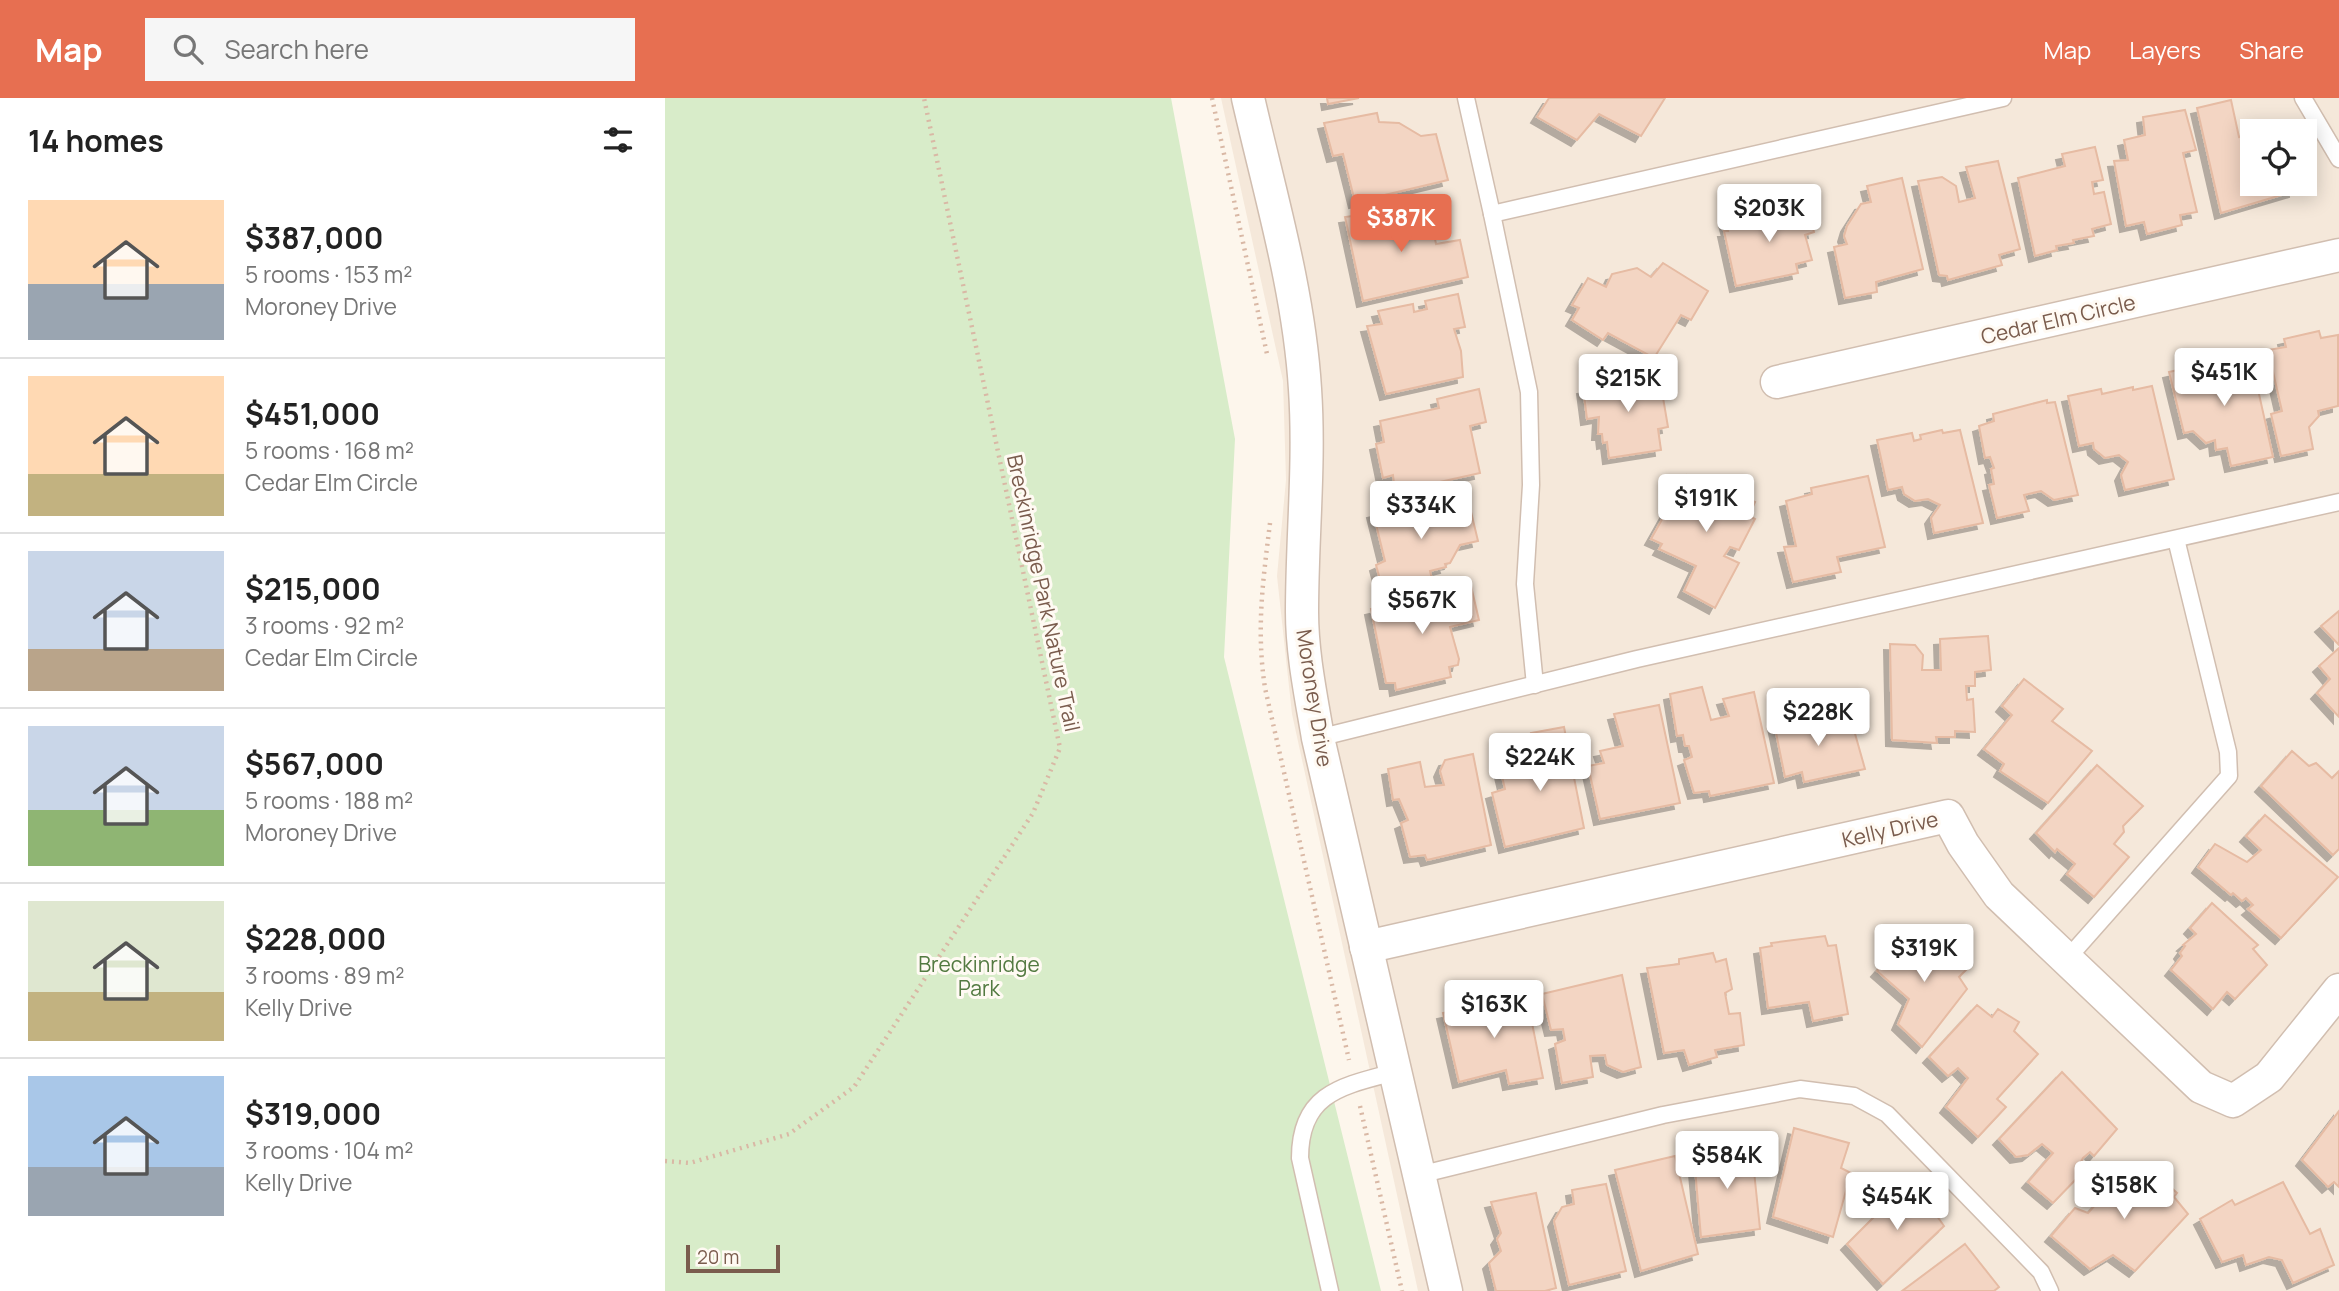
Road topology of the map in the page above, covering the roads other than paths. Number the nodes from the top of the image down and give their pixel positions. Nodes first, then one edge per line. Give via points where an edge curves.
1 (1248, 98) edge
2 (1466, 98) edge
3 (2003, 98) edge
4 (2304, 98) edge
5 (2339, 159) edge
6 (1492, 214) junction
7 (2339, 255) edge
8 (1777, 383) dead end
9 (2339, 502) edge
10 (2176, 538) junction
11 (1535, 685) junction
12 (1318, 738) junction
13 (1366, 947) junction
14 (2067, 959) junction
15 (2339, 990) edge
16 (1395, 1072) junction
17 (1419, 1175) junction
18 (1330, 1291) edge
19 (1446, 1291) edge
20 (2050, 1291) edge

1 - 12 street, Moroney Drive via 1290,285 1305,387 1308,449 1302,614
2 - 6 lane
3 - 6 lane
4 - 5 lane
6 - 11 lane via 1529,392 1531,485 1525,584
7 - 8 street, Cedar Elm Circle
9 - 10 lane
10 - 11 lane
10 - 14 lane via 2228,752 2229,776
11 - 12 lane
12 - 13 street, Moroney Drive
13 - 14 street, Kelly Drive via 1948,816 1999,895
13 - 16 street, Moroney Drive
14 - 15 street, Kelly Drive via 2201,1087 2233,1101 2269,1077
16 - 17 street, Moroney Drive
16 - 18 lane via 1339,1086 1313,1106 1300,1140 1300,1158
17 - 19 street, Moroney Drive
17 - 20 lane via 1663,1115 1786,1091 1854,1096 1887,1114 2041,1272

